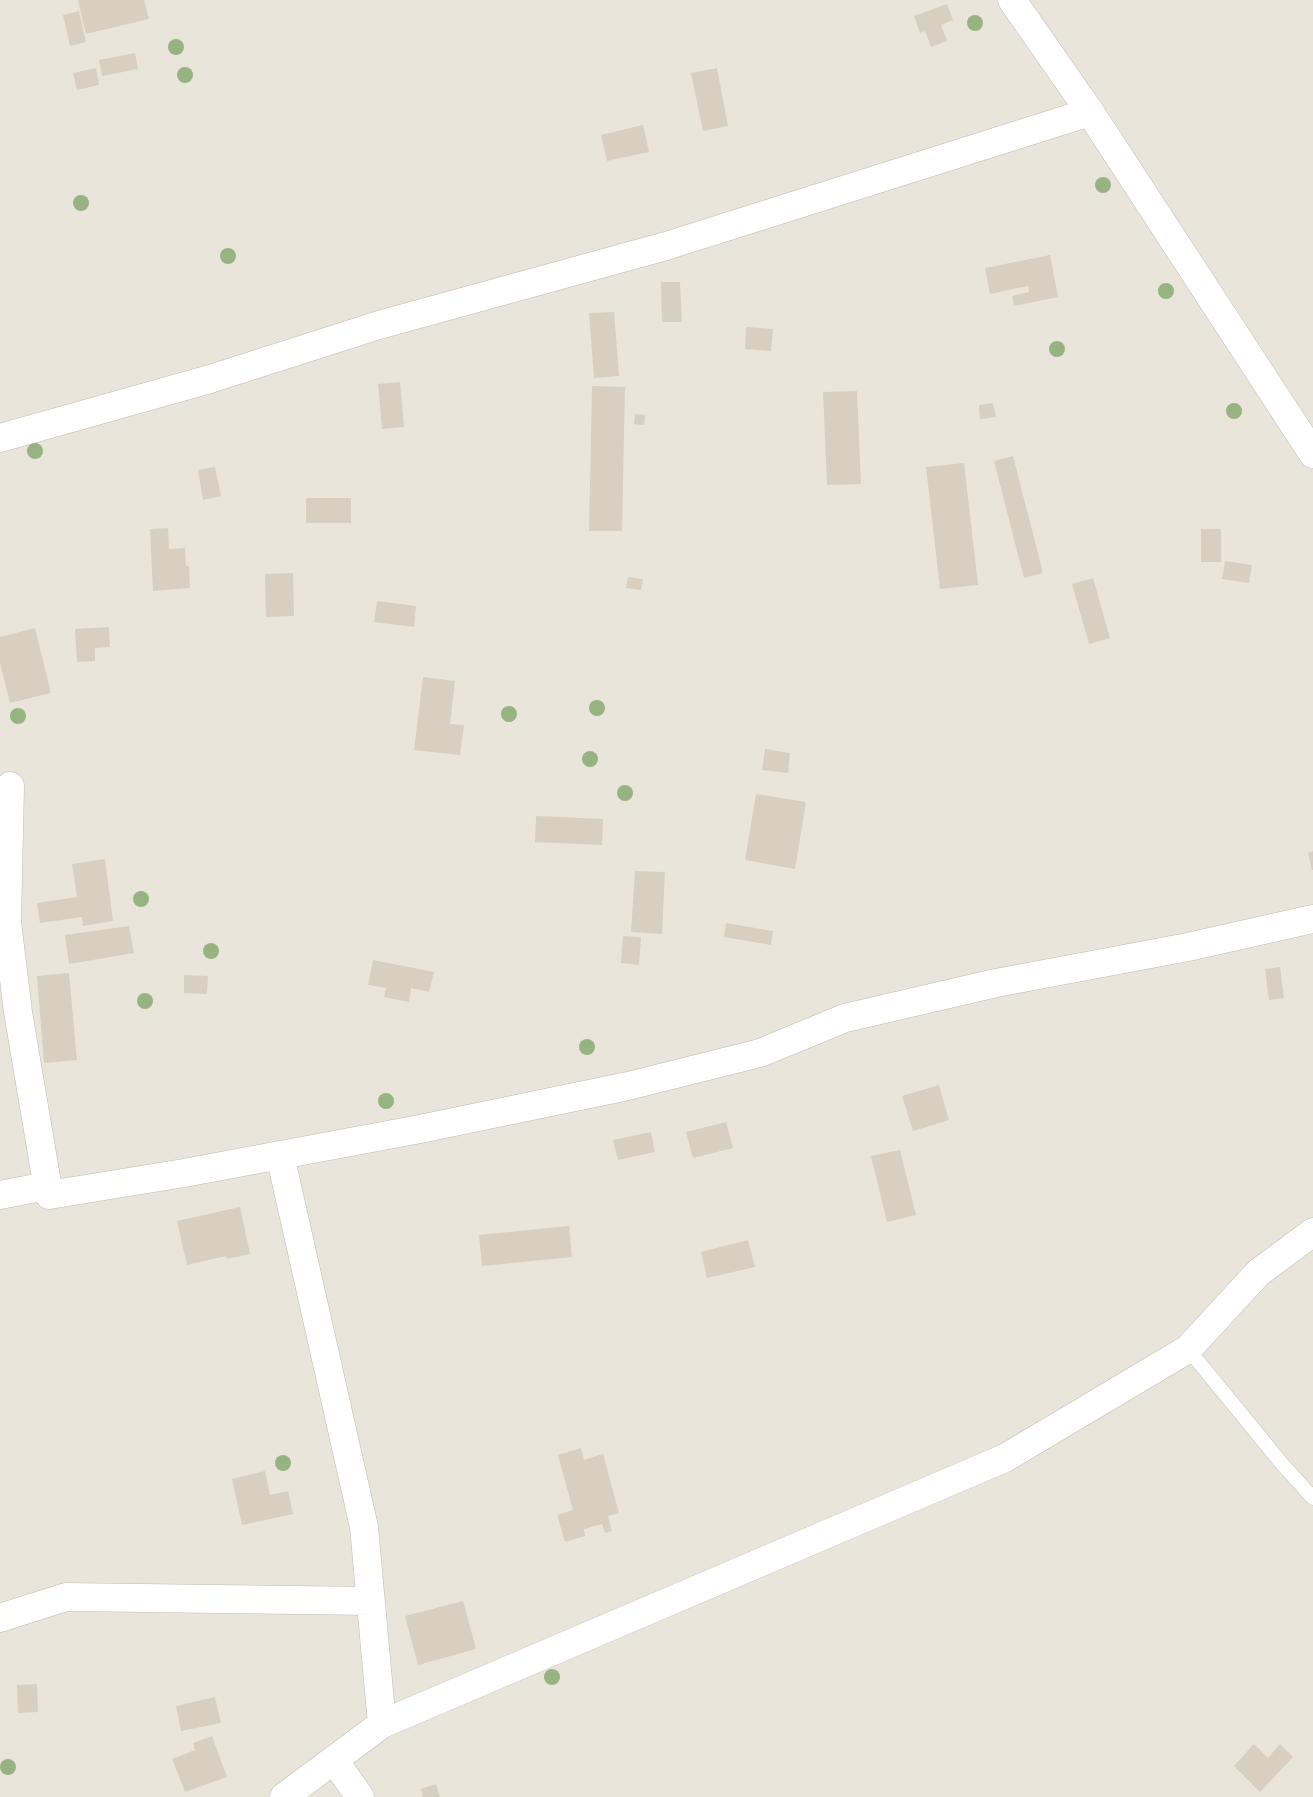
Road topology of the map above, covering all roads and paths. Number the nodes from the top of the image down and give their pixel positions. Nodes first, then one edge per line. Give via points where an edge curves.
1 (1012, 0) edge
2 (1090, 112) junction
3 (0, 438) edge
4 (1313, 454) edge
5 (10, 786) dead end
6 (1313, 918) edge
7 (4, 922) edge
8 (280, 1155) junction
9 (47, 1186) junction
10 (0, 1195) edge
11 (1313, 1232) edge
12 (1188, 1349) junction
13 (1313, 1498) edge
14 (371, 1601) junction
15 (0, 1618) edge
16 (382, 1724) junction
17 (334, 1760) junction
18 (284, 1797) edge
19 (360, 1797) edge

1 - 2 street
2 - 3 street via 666,246 379,325 210,379
2 - 4 street
5 - 7 street
6 - 8 street via 1188,947 996,983 845,1018 760,1054 628,1086
7 - 9 street
8 - 9 street via 49,1195
8 - 14 street via 364,1527
9 - 10 street
11 - 12 street via 1258,1273
12 - 13 lane
12 - 16 street via 1005,1458
14 - 15 street via 66,1597
14 - 16 street
16 - 17 street
17 - 18 street
17 - 19 street

